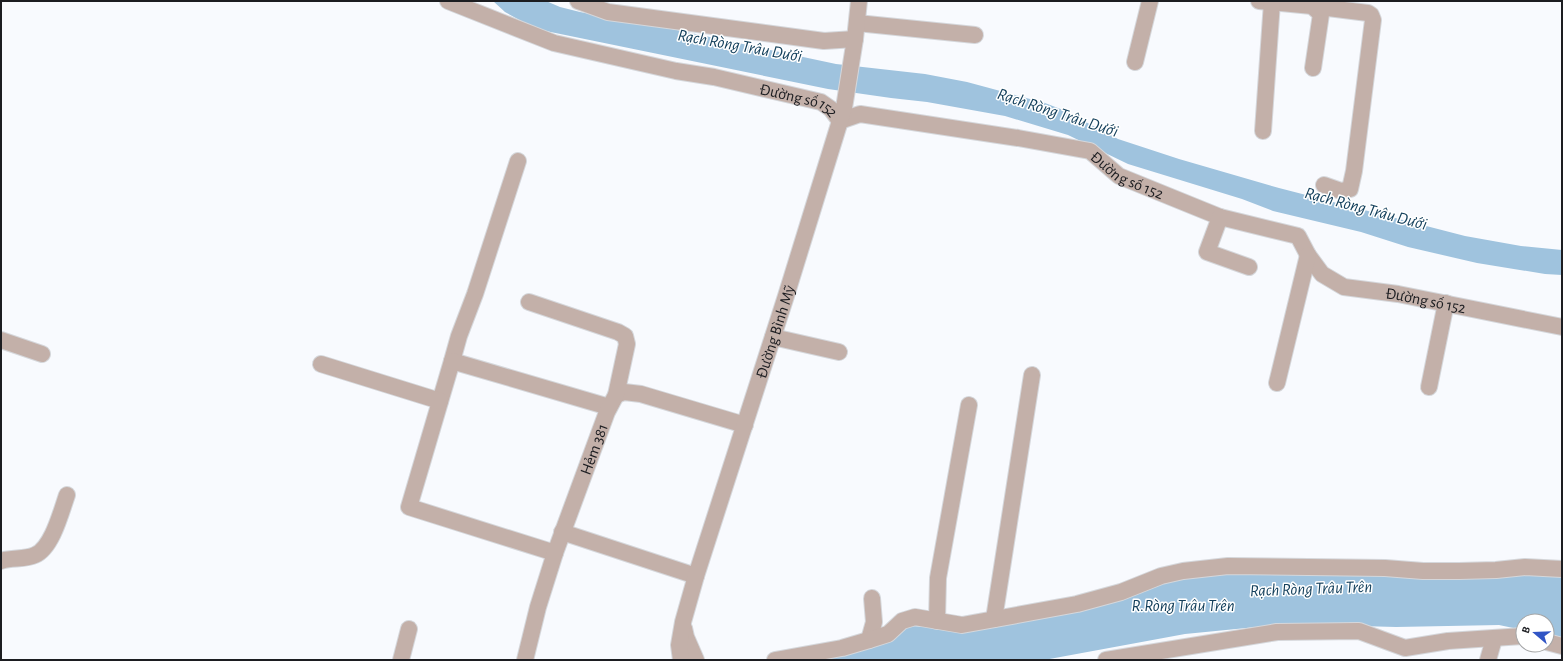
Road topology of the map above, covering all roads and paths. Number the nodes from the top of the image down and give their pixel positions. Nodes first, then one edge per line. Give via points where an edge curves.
1 (448, 1) edge
2 (578, 1) edge
3 (859, 1) edge
4 (1150, 1) edge
5 (1266, 2) edge
6 (1312, 3) edge
7 (856, 31) junction
8 (976, 35) dead end
9 (1135, 62) dead end
10 (1313, 68) dead end
11 (842, 114) junction
12 (1263, 131) dead end
13 (518, 161) dead end
14 (1324, 185) dead end
15 (1220, 217) junction
16 (1308, 255) junction
17 (1249, 267) dead end
18 (529, 302) dead end
19 (1446, 303) junction
20 (1562, 327) edge
21 (773, 337) junction
22 (1, 340) edge
23 (839, 352) dead end
24 (42, 354) dead end
25 (452, 361) junction
26 (321, 364) dead end
27 (1032, 375) dead end
28 (1277, 383) dead end
29 (1429, 387) dead end
30 (440, 401) junction
31 (612, 401) junction
32 (969, 405) dead end
33 (745, 426) junction
34 (67, 495) dead end
35 (562, 532) junction
36 (555, 553) junction
37 (1, 562) edge
38 (1562, 569) edge
39 (696, 576) junction
40 (872, 598) dead end
41 (994, 619) junction
42 (937, 621) junction
43 (683, 622) junction
44 (409, 629) dead end
45 (1515, 636) edge
46 (1494, 639) junction
47 (869, 640) junction
48 (1403, 654) edge
49 (678, 655) edge
50 (1113, 659) edge
51 (402, 660) edge
52 (525, 660) edge
53 (696, 660) edge
54 (775, 660) edge
55 (1488, 660) edge

1 - 11 street, Đường số 152 via 554,43 821,102
2 - 7 street via 608,12 824,40
3 - 7 street, Đường Bình Mỹ
4 - 9 street
5 - 6 street
5 - 12 street
6 - 10 street via 1321,14
6 - 14 street via 1368,13 1373,20 1350,189 1341,191
7 - 8 street
7 - 11 street, Đường Bình Mỹ
11 - 15 street, Đường số 152 via 860,114 1090,151 1119,176
11 - 21 street, Đường Bình Mỹ
13 - 25 street
15 - 16 street, Đường số 152 via 1298,236
15 - 17 street via 1207,252
16 - 19 street, Đường số 152 via 1322,274 1344,287
16 - 28 street
18 - 31 street, Hẻm 381 via 625,336 627,344
19 - 20 street, Đường số 152
19 - 29 street
21 - 23 street
21 - 33 street, Đường Bình Mỹ
22 - 24 street
25 - 30 street
25 - 31 street
26 - 30 street
27 - 41 street
30 - 36 street via 409,507
31 - 33 street via 624,392 641,394
31 - 35 street, Hẻm 381
32 - 42 street via 938,578
33 - 39 street, Đường Bình Mỹ
34 - 37 street via 43,550 35,555
35 - 36 street, Hẻm 381
35 - 39 street
36 - 52 street, Hẻm 381
38 - 41 street via 1525,567 1430,571 1228,566 1183,571 1077,604
39 - 43 street, Đường Bình Mỹ
40 - 47 street via 874,622
41 - 42 street via 962,625
42 - 47 street via 915,617 902,621 888,634
43 - 49 street, Đường Bình Mỹ
43 - 53 street via 686,637
44 - 51 street
45 - 46 street
46 - 48 street via 1448,641
46 - 55 street
47 - 54 street via 842,648
48 - 50 street via 1359,631 1277,632

